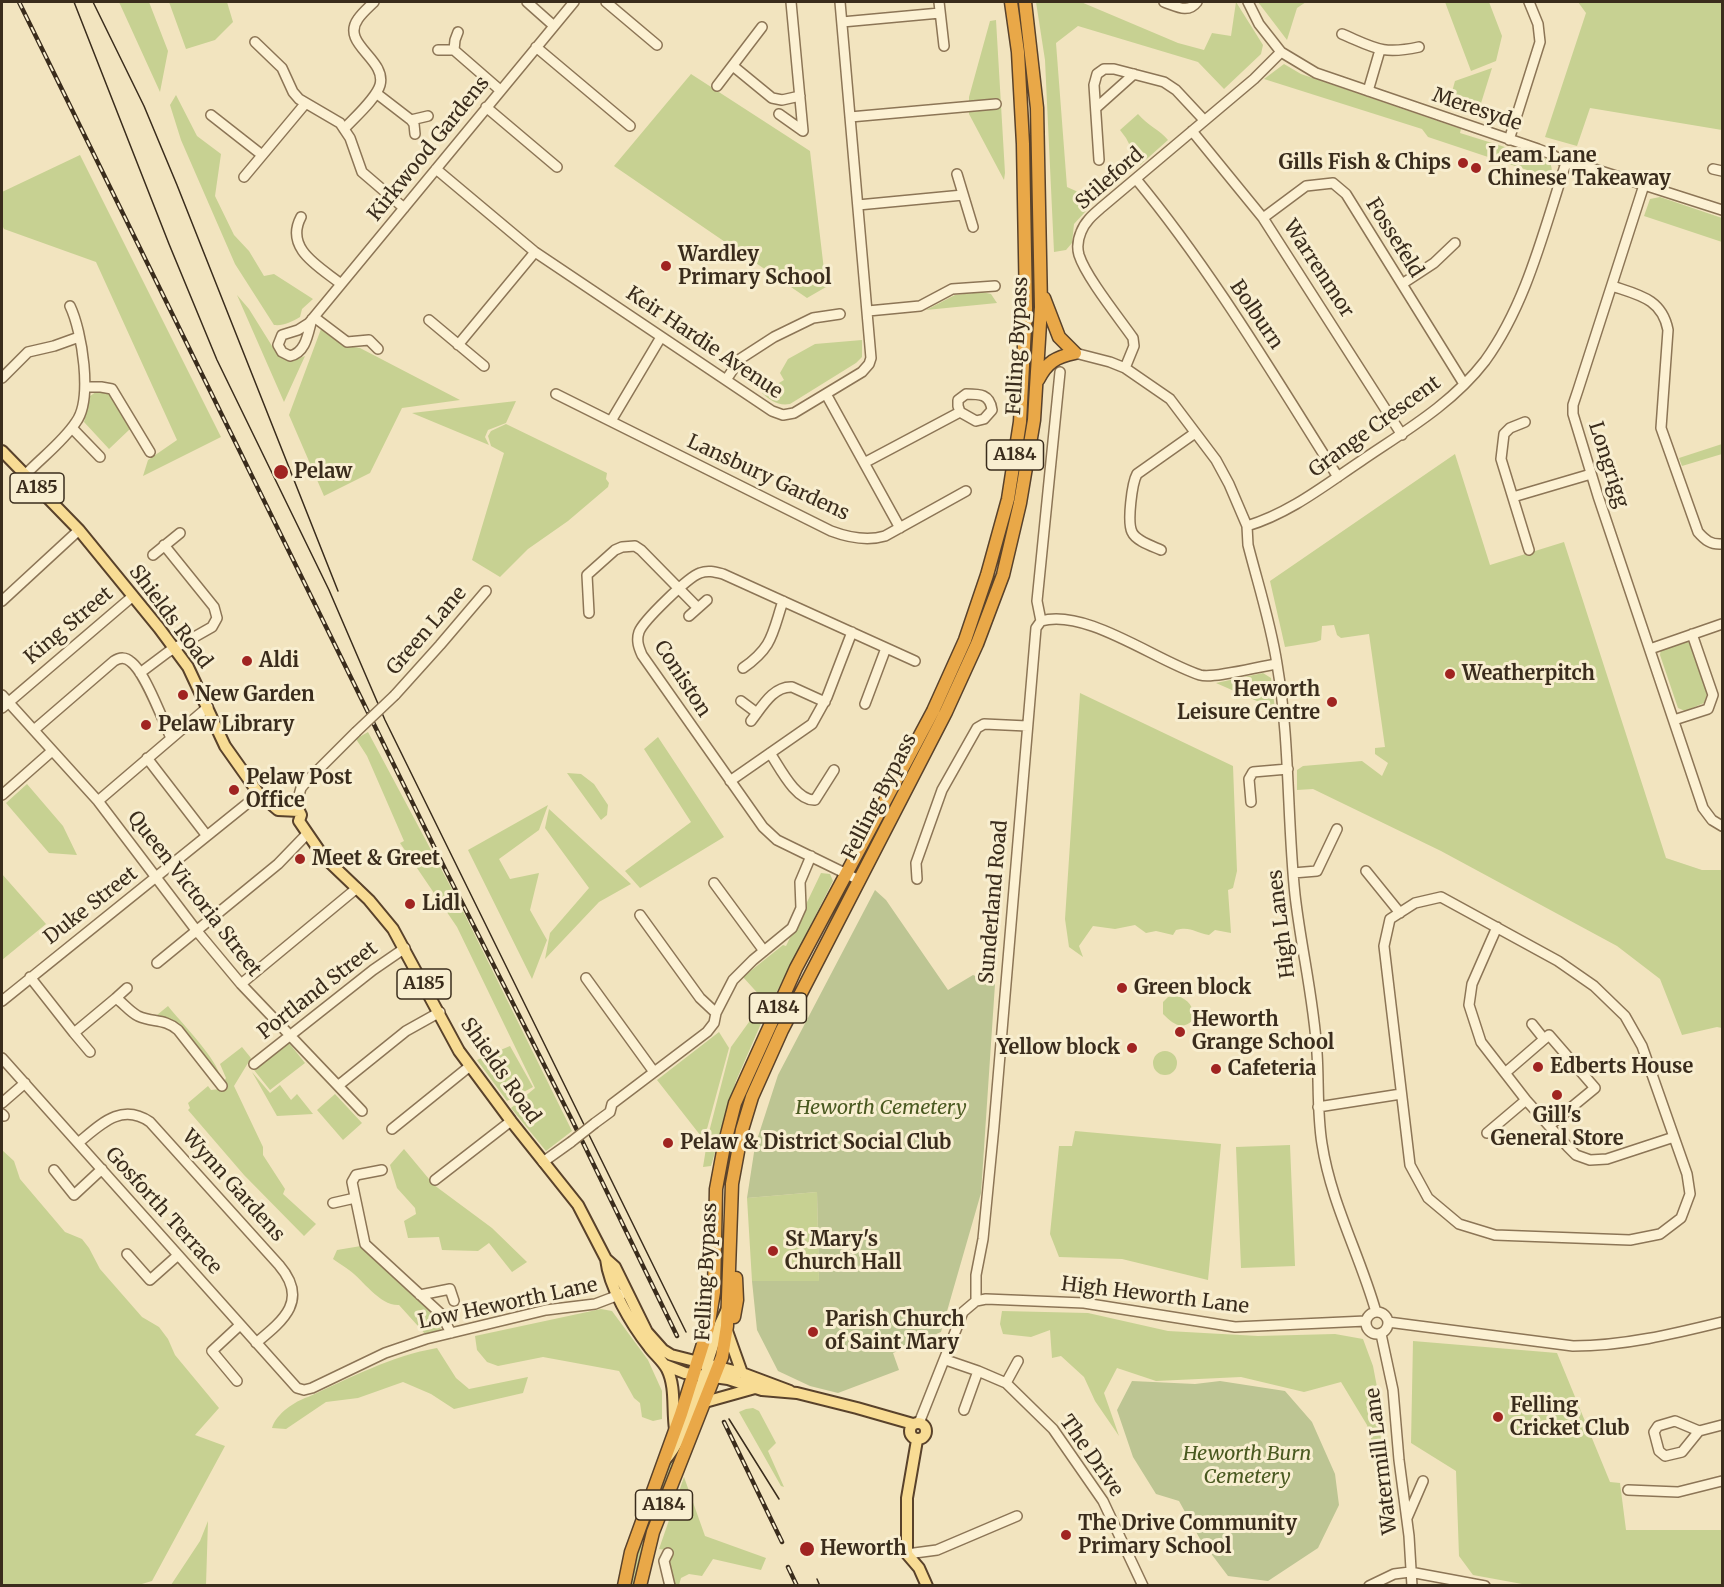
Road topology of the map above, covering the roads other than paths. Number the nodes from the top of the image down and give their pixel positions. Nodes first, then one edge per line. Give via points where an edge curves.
1 (374, 2) edge
2 (526, 2) edge
3 (574, 2) edge
4 (606, 2) edge
5 (791, 2) edge
6 (840, 2) edge
7 (939, 2) edge
8 (1011, 2) edge
9 (1025, 2) edge
10 (1164, 2) edge
11 (1197, 2) edge
12 (1248, 2) edge
13 (1529, 2) edge
14 (940, 12) junction
15 (842, 22) junction
16 (554, 26) junction
17 (762, 27) dead end
18 (458, 32) dead end
19 (1342, 34) dead end
20 (255, 42) dead end
21 (657, 45) dead end
22 (944, 46) dead end
23 (536, 47) junction
24 (1419, 47) dead end
25 (438, 50) dead end
26 (454, 50) junction
27 (1380, 50) junction
28 (1281, 52) junction
29 (733, 66) junction
30 (1134, 75) junction
31 (717, 86) dead end
32 (500, 90) junction
33 (1368, 92) junction
34 (376, 93) junction
35 (800, 96) junction
36 (305, 104) junction
37 (996, 105) dead end
38 (486, 107) junction
39 (1096, 108) junction
40 (779, 114) dead end
41 (211, 115) dead end
42 (428, 116) dead end
43 (850, 117) junction
44 (411, 120) junction
45 (1204, 120) junction
46 (630, 126) dead end
47 (344, 129) junction
48 (1192, 131) junction
49 (415, 134) dead end
50 (1509, 140) junction
51 (262, 155) junction
52 (1100, 160) dead end
53 (1566, 163) junction
54 (557, 167) dead end
55 (435, 169) junction
56 (957, 174) dead end
57 (244, 177) dead end
58 (1136, 179) junction
59 (1644, 185) junction
60 (963, 195) junction
61 (858, 205) junction
62 (405, 208) junction
63 (1722, 210) edge
64 (301, 217) dead end
65 (1263, 218) junction
66 (973, 227) dead end
67 (1455, 243) dead end
68 (536, 252) junction
69 (341, 284) junction
70 (1402, 284) junction
71 (995, 286) dead end
72 (1612, 286) junction
73 (1041, 291) junction
74 (70, 306) dead end
75 (868, 311) junction
76 (840, 314) dead end
77 (429, 320) dead end
78 (79, 337) junction
79 (661, 337) junction
80 (458, 345) junction
81 (378, 349) dead end
82 (1076, 353) junction
83 (484, 366) dead end
84 (1125, 368) junction
85 (1060, 372) dead end
86 (2, 378) edge
87 (726, 381) junction
88 (1036, 384) junction
89 (1464, 384) junction
90 (85, 387) junction
91 (556, 394) dead end
92 (826, 394) junction
93 (960, 412) dead end
94 (610, 421) junction
95 (1525, 422) dead end
96 (72, 428) junction
97 (1195, 433) junction
98 (1402, 435) junction
99 (2, 451) edge
100 (150, 452) dead end
101 (100, 457) dead end
102 (864, 463) junction
103 (1591, 474) junction
104 (24, 475) junction
105 (1338, 477) junction
106 (966, 491) dead end
107 (1513, 498) junction
108 (1247, 526) junction
109 (900, 528) junction
110 (79, 530) junction
111 (180, 533) dead end
112 (1722, 544) edge
113 (164, 545) junction
114 (1161, 550) dead end
115 (1529, 550) dead end
116 (153, 555) dead end
117 (680, 588) junction
118 (486, 591) dead end
119 (133, 596) junction
120 (707, 600) dead end
121 (2, 601) edge
122 (783, 601) junction
123 (698, 609) junction
124 (589, 613) dead end
125 (689, 616) dead end
126 (1041, 621) junction
127 (1722, 624) edge
128 (852, 632) junction
129 (1692, 634) junction
130 (886, 648) junction
131 (175, 649) junction
132 (1650, 649) junction
133 (915, 661) dead end
134 (1277, 664) junction
135 (743, 668) dead end
136 (140, 673) junction
137 (741, 701) dead end
138 (4, 702) edge
139 (825, 702) junction
140 (865, 704) dead end
141 (208, 707) junction
142 (1674, 720) junction
143 (1027, 726) junction
144 (34, 730) junction
145 (171, 738) junction
146 (52, 751) junction
147 (770, 753) junction
148 (147, 758) junction
149 (1288, 769) junction
150 (834, 770) dead end
151 (730, 781) junction
152 (259, 794) junction
153 (2, 795) edge
154 (98, 801) junction
155 (1251, 802) dead end
156 (293, 810) junction
157 (1722, 826) edge
158 (1337, 830) dead end
159 (307, 834) junction
160 (207, 836) junction
161 (811, 856) junction
162 (1366, 871) dead end
163 (1293, 873) junction
164 (844, 874) junction
165 (156, 878) junction
166 (917, 879) dead end
167 (859, 880) junction
168 (714, 883) dead end
169 (357, 888) junction
170 (1400, 913) junction
171 (640, 915) dead end
172 (1497, 927) junction
173 (196, 930) junction
174 (405, 948) junction
175 (764, 951) junction
176 (157, 963) dead end
177 (30, 977) junction
178 (586, 978) dead end
179 (241, 984) junction
180 (127, 988) dead end
181 (116, 998) junction
182 (2, 1001) edge
183 (440, 1012) junction
184 (716, 1013) junction
185 (1532, 1024) dead end
186 (74, 1033) junction
187 (290, 1035) junction
188 (1544, 1039) junction
189 (90, 1053) dead end
190 (2, 1058) edge
191 (254, 1064) dead end
192 (470, 1066) junction
193 (654, 1072) junction
194 (1505, 1073) junction
195 (26, 1083) junction
196 (218, 1084) dead end
197 (339, 1084) junction
198 (1401, 1094) junction
199 (1527, 1100) junction
200 (2, 1103) edge
201 (1318, 1107) junction
202 (362, 1110) dead end
203 (511, 1121) junction
204 (1550, 1125) junction
205 (392, 1129) dead end
206 (1487, 1133) dead end
207 (1674, 1137) junction
208 (78, 1143) junction
209 (543, 1162) junction
210 (102, 1169) junction
211 (54, 1170) dead end
212 (382, 1170) dead end
213 (435, 1180) dead end
214 (355, 1198) junction
215 (333, 1203) dead end
216 (729, 1238) junction
217 (127, 1254) dead end
218 (177, 1256) junction
219 (150, 1280) junction
220 (157, 1289) dead end
221 (623, 1294) junction
222 (420, 1295) junction
223 (454, 1301) dead end
224 (976, 1301) junction
225 (728, 1308) junction
226 (1376, 1312) junction
227 (1366, 1321) junction
228 (1388, 1322) junction
229 (1722, 1322) edge
230 (240, 1325) junction
231 (727, 1329) junction
232 (451, 1333) junction
233 (1381, 1334) junction
234 (256, 1343) junction
235 (946, 1360) junction
236 (1018, 1361) dead end
237 (665, 1365) junction
238 (706, 1370) junction
239 (978, 1371) junction
240 (742, 1373) junction
241 (237, 1381) dead end
242 (1006, 1383) junction
243 (297, 1388) joint
244 (755, 1388) junction
245 (790, 1391) junction
246 (705, 1402) junction
247 (964, 1410) dead end
248 (1722, 1425) edge
249 (675, 1429) junction
250 (915, 1430) junction
251 (1699, 1431) junction
252 (664, 1461) junction
253 (1423, 1481) dead end
254 (1722, 1481) edge
255 (1628, 1490) dead end
256 (1017, 1516) dead end
257 (1406, 1520) junction
258 (668, 1553) dead end
259 (907, 1554) junction
260 (1410, 1572) junction
261 (624, 1586) edge
262 (640, 1586) edge
263 (670, 1586) edge
264 (927, 1586) edge
265 (1143, 1586) edge
266 (1370, 1586) edge
267 (1412, 1586) edge
268 (1485, 1586) edge

1 - 34 street via 357,20 354,37 379,69 380,86
2 - 16 street
3 - 16 street, Kirkwood Gardens
4 - 21 street
5 - 35 street
6 - 15 street, Keir Hardie Avenue
7 - 14 street
8 - 164 highway, Felling Bypass / A184 via 1023,144 1026,308 1020,422 1008,499 965,640 933,711
9 - 73 highway, Felling Bypass / A184 via 1037,108
10 - 11 street via 1185,9
12 - 28 street, Meresyde
13 - 50 street via 1540,42
14 - 15 street
14 - 22 street
15 - 43 street, Keir Hardie Avenue
16 - 23 street, Kirkwood Gardens
17 - 29 street
18 - 26 street
19 - 27 street
20 - 36 street via 282,68 293,92
23 - 32 street, Kirkwood Gardens
23 - 46 street
24 - 27 street via 1397,52
25 - 26 street
26 - 32 street
27 - 33 street
28 - 33 street, Meresyde via 1316,73
28 - 45 street, Stileford via 1254,80
29 - 31 street
29 - 35 street via 772,98
30 - 39 street
30 - 39 street via 1114,69 1097,74
30 - 45 street via 1164,82
32 - 38 street, Kirkwood Gardens
33 - 50 street, Meresyde
34 - 44 street
34 - 47 street
35 - 40 street via 803,132
36 - 47 street via 334,118
36 - 51 street
37 - 43 street
38 - 54 street
38 - 55 street, Kirkwood Gardens
39 - 52 street
41 - 51 street
42 - 44 street
43 - 61 street, Keir Hardie Avenue
44 - 49 street
45 - 48 street, Stileford
47 - 62 street via 362,172
48 - 58 street, Stileford
48 - 65 street, Warrenmor
50 - 53 street, Meresyde
51 - 57 street
53 - 59 street, Meresyde
53 - 89 street, Grange Crescent via 1532,268 1509,321 1485,360
55 - 62 street, Kirkwood Gardens
55 - 68 street, Keir Hardie Avenue
56 - 60 street
58 - 84 street, Stileford via 1086,221 1078,240 1087,270 1133,338 1134,346
58 - 105 street, Bolburn via 1166,215 1255,346
59 - 63 street, Meresyde
59 - 72 street, Longrigg
60 - 61 street
60 - 66 street
61 - 75 street, Keir Hardie Avenue
62 - 69 street, Kirkwood Gardens
64 - 69 street via 296,232 303,254
65 - 70 street, Fossefeld via 1306,186 1333,183 1346,194
65 - 98 street, Warrenmor
67 - 70 street
68 - 79 street, Keir Hardie Avenue
68 - 80 street
69 - 81 street, Kirkwood Gardens via 313,318 347,342 369,340
70 - 89 street, Fossefeld
71 - 75 street via 952,289 920,306
72 - 103 street, Longrigg via 1573,405
72 - 112 street via 1656,304 1666,321 1661,428 1698,532 1706,540
73 - 82 highway via 1059,337
73 - 88 highway, Felling Bypass / A184
74 - 78 street
75 - 92 street, Keir Hardie Avenue via 869,364
76 - 87 street via 813,318 774,337 740,359
77 - 80 street
78 - 86 street via 28,352
78 - 90 street
79 - 87 street, Keir Hardie Avenue
79 - 94 street
80 - 83 street
82 - 84 street, High Lanes
82 - 88 highway via 1054,358
84 - 97 street, High Lanes via 1170,399
85 - 126 street, Sunderland Road via 1037,602
87 - 92 street, Keir Hardie Avenue via 783,416
88 - 167 highway, Felling Bypass / A184 via 1020,503 1003,575 946,712
89 - 98 street, Grange Crescent
90 - 96 street via 81,414
90 - 100 street via 112,389
91 - 94 street, Lansbury Gardens
92 - 102 street
93 - 102 street
94 - 109 street, Lansbury Gardens via 831,531 871,538
95 - 107 street via 1504,434 1501,459
96 - 101 street
96 - 104 street
97 - 108 street, High Lanes via 1216,460
97 - 114 street via 1133,480 1132,533
98 - 105 street, Grange Crescent
99 - 104 main road, Shields Road / A185
102 - 109 street
103 - 107 street
103 - 132 street, Longrigg
104 - 110 main road, Shields Road / A185
105 - 108 street, Grange Crescent via 1285,512
106 - 109 street, Lansbury Gardens
107 - 115 street
108 - 134 street, High Lanes via 1248,545
110 - 119 main road, Shields Road / A185
110 - 121 street
111 - 113 street
113 - 116 street
113 - 131 street via 217,618 212,627
117 - 122 street, Coniston via 699,573 715,572
117 - 123 street
117 - 124 street via 641,550 635,546 622,547 587,575
117 - 151 street, Coniston via 643,624 639,646 642,656
118 - 156 street, Green Lane, bridge via 395,695 306,782
119 - 131 main road, Shields Road / A185
119 - 138 street, King Street
120 - 123 street
122 - 128 street, Coniston
122 - 135 street via 769,645
123 - 125 street
126 - 134 street via 1081,621 1202,676
126 - 143 street, Sunderland Road via 1036,628
127 - 129 street
128 - 130 street, Coniston
128 - 139 street
129 - 132 street
129 - 142 street via 1713,695 1708,709
130 - 133 street, Coniston
130 - 140 street
131 - 136 street
131 - 141 main road, Shields Road / A185
132 - 142 street, Longrigg
134 - 149 street, High Lanes
136 - 144 street via 130,661 117,659
136 - 145 street
137 - 139 street via 754,717 775,692 786,687
138 - 144 street, Queen Victoria Street
139 - 147 street via 812,724
141 - 145 street
141 - 152 main road, Shields Road / A185 via 233,759
142 - 157 street, Longrigg via 1702,808
143 - 166 street via 984,724 977,728 942,790 916,863
143 - 224 street, Sunderland Road via 994,1126 975,1275
144 - 146 street, Queen Victoria Street
145 - 148 street
146 - 153 street
146 - 154 street, Queen Victoria Street
147 - 150 street via 799,794 808,800 815,800
147 - 151 street
148 - 154 street
148 - 160 street
149 - 155 street via 1253,772 1249,779
149 - 163 street, High Lanes
151 - 161 street, Coniston via 769,834
152 - 156 main road, Shields Road / A185 via 279,810
152 - 160 street, Duke Street
154 - 165 street, Queen Victoria Street
156 - 159 main road, Shields Road / A185 via 291,821 299,821
158 - 163 street via 1317,871
159 - 169 main road, Shields Road / A185
159 - 173 street via 278,864
160 - 165 street, Duke Street
161 - 164 street, Coniston
161 - 175 street via 800,882 801,909 792,928
162 - 170 street
163 - 201 street, High Lanes via 1317,1053
164 - 167 street, Coniston
164 - 238 highway, Felling Bypass / A184 via 735,1103 717,1189 713,1306
165 - 173 street, Queen Victoria Street
165 - 177 street, Duke Street
167 - 216 highway, Felling Bypass / A184 via 752,1097 732,1184
168 - 175 street
169 - 174 main road, Shields Road / A185
169 - 179 street
170 - 172 street via 1415,903 1441,897
170 - 198 street via 1390,919 1384,946
171 - 184 street via 700,998
172 - 194 street via 1472,984 1469,1005 1481,1042
172 - 207 street via 1558,960 1594,986 1625,1016 1642,1046
173 - 176 street
173 - 179 street, Queen Victoria Street
174 - 183 main road, Shields Road / A185
174 - 187 street, Portland Street
175 - 184 street via 733,980
177 - 182 street, Duke Street
177 - 186 street
178 - 193 street
179 - 187 street, Queen Victoria Street
180 - 181 street
181 - 186 street
181 - 196 street via 138,1016 171,1024
183 - 192 main road, Shields Road / A185
183 - 197 street via 406,1031
184 - 193 street via 707,1032
185 - 188 street
186 - 189 street
187 - 191 street, Portland Street
187 - 197 street, Queen Victoria Street
188 - 194 street
188 - 204 street via 1549,1035 1595,1088
190 - 195 street, Gosforth Terrace
192 - 203 main road, Shields Road / A185
192 - 205 street
193 - 209 street, bridge
194 - 199 street
195 - 200 street
195 - 208 street, Gosforth Terrace
197 - 202 street, Queen Victoria Street
198 - 201 street
198 - 207 street via 1410,1165 1428,1198 1459,1224 1495,1235 1630,1240 1660,1234 1681,1218 1690,1194
199 - 204 street
199 - 206 street
201 - 226 street, High Lanes via 1330,1185
203 - 209 main road, Shields Road / A185
203 - 213 street
204 - 207 street via 1576,1155 1590,1160 1607,1159
208 - 210 street, Gosforth Terrace
208 - 234 street, Wynn Gardens via 116,1116 144,1117 279,1265 290,1283 292,1304 282,1321
209 - 221 main road, Shields Road / A185 via 578,1205 606,1258 615,1267
210 - 211 street via 78,1198
210 - 218 street, Gosforth Terrace
212 - 214 street via 354,1177
214 - 215 street
214 - 222 street via 365,1244
216 - 225 highway, Felling Bypass / A184
216 - 231 highway via 736,1264 737,1293 736,1311
217 - 219 street
218 - 219 street
218 - 230 street, Gosforth Terrace
219 - 220 street
221 - 232 street, Low Heworth Lane via 595,1304 546,1310
221 - 237 main road, A185 via 640,1335
221 - 238 main road, A185 via 646,1332 663,1350
222 - 223 street via 450,1289
222 - 232 street via 441,1314
224 - 227 street, High Heworth Lane via 1084,1303 1235,1327
224 - 235 street via 963,1312
225 - 231 highway, Felling Bypass / A184
225 - 238 main road
226 - 227 street
226 - 228 street via 1384,1314
227 - 233 street via 1371,1332
228 - 229 street via 1590,1346 1642,1341
228 - 233 street
230 - 234 street, Gosforth Terrace
230 - 241 street via 209,1347
231 - 238 highway, Felling Bypass / A184
231 - 240 main road
232 - 243 street, Low Heworth Lane via 385,1353 312,1388
233 - 257 street, Watermill Lane via 1393,1390
234 - 243 street, Gosforth Terrace
235 - 239 street, The Drive
235 - 250 street
236 - 242 street
237 - 238 main road via 678,1371
237 - 249 main road, A185 via 672,1385
238 - 240 main road
238 - 244 main road
238 - 246 highway, Felling Bypass / A184
238 - 249 highway, Felling Bypass / A184
238 - 252 main road via 676,1448
239 - 242 street, The Drive
239 - 247 street
240 - 245 main road
242 - 265 street, The Drive via 1053,1429 1102,1501
244 - 245 main road
244 - 246 main road
245 - 250 main road via 866,1410
246 - 262 highway, Felling Bypass / A184 via 653,1532
248 - 251 street
249 - 252 highway, Felling Bypass / A184
250 - 259 main road
251 - 251 street via 1682,1452 1665,1456 1654,1432 1658,1426 1675,1421
252 - 261 highway, Felling Bypass / A184 via 631,1552
253 - 257 street
254 - 255 street via 1678,1492
256 - 259 street via 937,1550
257 - 260 street, Watermill Lane
258 - 263 street via 664,1561
259 - 264 main road
260 - 266 street via 1394,1574
260 - 267 street, Watermill Lane
260 - 268 street

